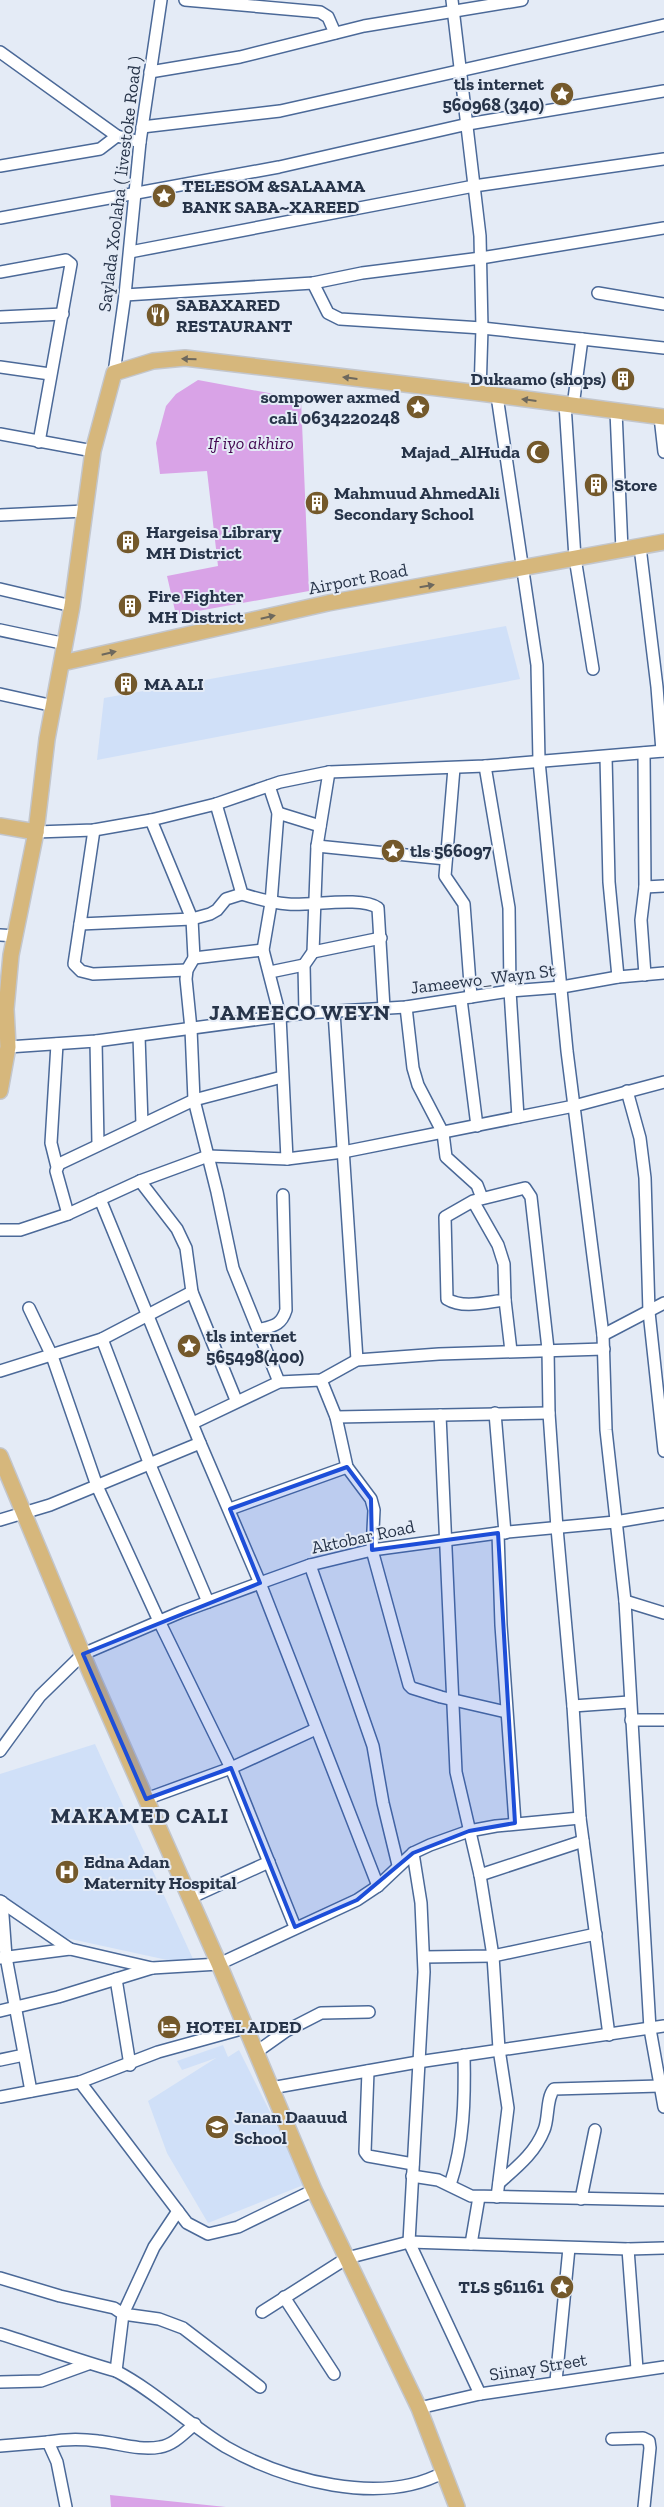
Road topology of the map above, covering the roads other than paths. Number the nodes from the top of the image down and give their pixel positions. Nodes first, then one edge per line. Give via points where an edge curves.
1 (161, 0) edge
2 (185, 0) edge
3 (522, 0) edge
4 (453, 6) edge
5 (664, 25) edge
6 (335, 33) junction
7 (0, 52) edge
8 (462, 69) junction
9 (150, 72) junction
10 (664, 91) edge
11 (468, 124) junction
12 (142, 127) junction
13 (117, 136) junction
14 (140, 142) junction
15 (664, 159) edge
16 (0, 166) edge
17 (474, 186) junction
18 (135, 195) junction
19 (0, 218) edge
20 (664, 228) edge
21 (130, 252) junction
22 (481, 258) junction
23 (0, 272) edge
24 (313, 283) junction
25 (598, 293) dead end
26 (125, 295) junction
27 (664, 304) edge
28 (63, 314) junction
29 (0, 317) edge
30 (482, 328) junction
31 (582, 339) junction
32 (664, 348) edge
33 (0, 367) edge
34 (114, 373) junction
35 (50, 374) junction
36 (480, 393) junction
37 (497, 396) junction
38 (569, 405) junction
39 (616, 411) junction
40 (662, 417) edge
41 (0, 434) edge
42 (39, 442) junction
43 (93, 451) junction
44 (664, 452) edge
45 (85, 511) junction
46 (0, 515) edge
47 (664, 542) edge
48 (640, 547) junction
49 (622, 550) junction
50 (575, 558) junction
51 (523, 569) junction
52 (0, 589) edge
53 (72, 606) junction
54 (0, 630) edge
55 (66, 644) junction
56 (62, 663) junction
57 (593, 669) dead end
58 (0, 694) edge
59 (54, 706) junction
60 (663, 751) edge
61 (644, 753) junction
62 (606, 757) junction
63 (539, 761) junction
64 (485, 766) junction
65 (454, 768) junction
66 (329, 772) junction
67 (269, 786) junction
68 (216, 804) junction
69 (278, 813) junction
70 (151, 820) junction
71 (0, 826) edge
72 (320, 826) junction
73 (94, 830) junction
74 (36, 832) junction
75 (317, 846) junction
76 (446, 859) junction
77 (664, 886) edge
78 (645, 887) junction
79 (242, 894) junction
80 (271, 903) junction
81 (314, 905) junction
82 (192, 919) junction
83 (80, 924) junction
84 (0, 936) edge
85 (16, 936) junction
86 (381, 938) junction
87 (263, 950) junction
88 (313, 952) junction
89 (6, 957) edge
90 (194, 958) junction
91 (304, 965) junction
92 (187, 970) junction
93 (270, 972) junction
94 (664, 973) edge
95 (645, 975) junction
96 (618, 977) junction
97 (562, 987) junction
98 (510, 992) junction
99 (466, 998) junction
100 (406, 1007) junction
101 (384, 1008) junction
102 (3, 1010) edge
103 (334, 1012) junction
104 (305, 1013) junction
105 (280, 1016) junction
106 (191, 1029) junction
107 (139, 1036) junction
108 (96, 1041) junction
109 (57, 1044) junction
110 (8, 1047) junction
111 (282, 1078) junction
112 (664, 1082) edge
113 (0, 1091) edge
114 (627, 1091) junction
115 (194, 1100) junction
116 (574, 1106) junction
117 (518, 1117) junction
118 (142, 1124) junction
119 (477, 1126) junction
120 (443, 1133) junction
121 (98, 1144) junction
122 (343, 1152) junction
123 (208, 1156) junction
124 (286, 1159) junction
125 (57, 1167) junction
126 (140, 1180) junction
127 (283, 1195) dead end
128 (100, 1199) junction
129 (478, 1199) junction
130 (68, 1214) junction
131 (0, 1230) edge
132 (192, 1292) junction
133 (505, 1300) junction
134 (664, 1303) edge
135 (29, 1308) dead end
136 (649, 1312) junction
137 (147, 1315) junction
138 (258, 1330) junction
139 (603, 1335) junction
140 (102, 1339) junction
141 (548, 1349) junction
142 (604, 1349) junction
143 (511, 1351) junction
144 (52, 1356) junction
145 (357, 1360) junction
146 (0, 1371) edge
147 (321, 1380) junction
148 (279, 1382) junction
149 (236, 1400) junction
150 (549, 1412) junction
151 (495, 1413) junction
152 (440, 1415) junction
153 (336, 1417) junction
154 (193, 1424) junction
155 (200, 1443) junction
156 (664, 1451) edge
157 (0, 1456) edge
158 (150, 1465) junction
159 (347, 1467) junction
160 (97, 1486) junction
161 (230, 1509) junction
162 (24, 1513) junction
163 (664, 1514) edge
164 (0, 1520) edge
165 (615, 1522) junction
166 (557, 1528) junction
167 (501, 1533) junction
168 (446, 1539) junction
169 (372, 1550) junction
170 (310, 1565) junction
171 (260, 1583) junction
172 (624, 1601) junction
173 (208, 1602) junction
174 (664, 1613) edge
175 (159, 1621) junction
176 (83, 1654) junction
177 (453, 1700) junction
178 (629, 1702) junction
179 (573, 1706) junction
180 (506, 1712) junction
181 (631, 1720) junction
182 (664, 1720) edge
183 (316, 1729) junction
184 (0, 1751) edge
185 (231, 1768) junction
186 (146, 1799) junction
187 (580, 1818) junction
188 (515, 1823) junction
189 (469, 1831) junction
190 (583, 1841) junction
191 (413, 1852) junction
192 (270, 1862) junction
193 (398, 1865) junction
194 (480, 1875) junction
195 (378, 1886) junction
196 (190, 1898) junction
197 (1, 1902) edge
198 (295, 1927) junction
199 (596, 1934) junction
200 (70, 1949) junction
201 (493, 1956) junction
202 (424, 1957) junction
203 (3, 1958) edge
204 (219, 1964) junction
205 (152, 1968) junction
206 (116, 1979) junction
207 (14, 2008) junction
208 (0, 2011) edge
209 (369, 2012) dead end
210 (664, 2026) edge
211 (245, 2028) junction
212 (650, 2029) junction
213 (609, 2035) junction
214 (499, 2049) junction
215 (255, 2053) junction
216 (24, 2055) junction
217 (464, 2055) junction
218 (0, 2060) edge
219 (418, 2062) junction
220 (130, 2064) junction
221 (368, 2070) junction
222 (80, 2082) junction
223 (660, 2086) junction
224 (271, 2088) junction
225 (31, 2091) junction
226 (0, 2097) edge
227 (664, 2107) edge
228 (595, 2130) dead end
229 (413, 2170) junction
230 (499, 2183) junction
231 (450, 2185) junction
232 (314, 2190) junction
233 (478, 2196) junction
234 (497, 2197) junction
235 (581, 2199) junction
236 (664, 2200) edge
237 (178, 2211) junction
238 (409, 2242) junction
239 (471, 2244) junction
240 (569, 2248) junction
241 (664, 2248) edge
242 (628, 2249) junction
243 (347, 2258) junction
244 (0, 2278) edge
245 (284, 2297) junction
246 (262, 2312) dead end
247 (123, 2314) junction
248 (0, 2334) edge
249 (88, 2364) junction
250 (664, 2367) edge
251 (637, 2370) junction
252 (116, 2371) junction
253 (334, 2374) dead end
254 (556, 2381) junction
255 (0, 2382) edge
256 (260, 2387) dead end
257 (480, 2394) junction
258 (419, 2408) junction
259 (195, 2424) junction
260 (612, 2440) dead end
261 (48, 2442) junction
262 (0, 2446) edge
263 (444, 2472) junction
264 (66, 2507) edge
265 (457, 2507) edge
266 (644, 2507) edge

1 - 9 street, Saylada Xoolaha ( livestoke Road )
2 - 6 street via 320,12 328,17
3 - 4 street
4 - 6 street
4 - 8 street
5 - 8 street
6 - 9 street via 240,57
7 - 13 street
8 - 11 street
8 - 12 street via 280,111
9 - 12 street, Saylada Xoolaha ( livestoke Road )
10 - 11 street
11 - 17 street
11 - 18 street via 279,167
12 - 14 street, Saylada Xoolaha ( livestoke Road )
13 - 14 street
13 - 16 street via 100,149
14 - 18 street, Saylada Xoolaha ( livestoke Road )
15 - 17 street
17 - 21 street
17 - 22 street
18 - 19 street
18 - 21 street, Saylada Xoolaha ( livestoke Road )
20 - 22 street
21 - 26 street, Saylada Xoolaha ( livestoke Road )
22 - 24 street
22 - 30 street
23 - 28 street via 69,261
24 - 26 street
24 - 30 street via 328,313 340,319
25 - 27 street
26 - 34 street, Saylada Xoolaha ( livestoke Road )
28 - 29 street
28 - 35 street
30 - 31 street
30 - 36 street
31 - 32 street
31 - 38 street
33 - 35 street
36 -> 34 main road via 185,358 153,361
34 - 43 main road
35 - 42 street
36 - 37 main road
38 -> 37 main road
37 - 51 street
38 - 39 main road
38 - 50 street
39 - 40 main road
39 - 49 street
40 - 44 street
41 - 42 street
42 - 43 street
43 - 45 main road
45 - 46 street
45 - 53 main road
47 - 48 main road, Airport Road
48 - 49 main road, Airport Road
48 - 60 street
49 - 50 main road, Airport Road
50 - 51 main road, Airport Road
50 - 57 street
56 -> 51 main road, Airport Road via 328,603
51 - 63 street via 537,665
52 - 53 street
53 - 55 main road
54 - 55 street
55 - 56 main road
56 - 59 main road
58 - 59 street
59 - 74 main road
60 - 61 street
61 - 62 street
61 - 78 street
62 - 63 street
62 - 96 street via 609,882
63 - 64 street
63 - 97 street
64 - 65 street
64 - 98 street via 509,908
65 - 66 street
65 - 76 street
66 - 67 street
66 - 72 street
67 - 68 street
67 - 69 street
68 - 70 street
68 - 79 street
69 - 72 street
69 - 80 street
70 - 73 street
70 - 82 street
71 - 74 main road
72 - 75 street
73 - 74 street
73 - 83 street
74 - 85 main road
75 - 76 street
75 - 81 street
76 - 99 street via 445,876 464,904
77 - 78 street
78 - 95 street via 641,920
79 - 80 street
79 - 82 street via 226,898 210,914
80 - 81 street
80 - 87 street
81 - 86 street via 365,902 374,905 380,914
81 - 88 street
82 - 83 street
82 - 90 street
83 - 92 street via 73,958 74,964 82,970 93,974
84 - 85 street
85 - 89 main road
86 - 88 street
86 - 101 street
87 - 90 street
87 - 93 street
88 - 91 street
89 - 102 main road
90 - 92 street
91 - 93 street
91 - 104 street
92 - 106 street
93 - 105 street
94 - 95 street, Jameewo_Wayn St
95 - 96 street, Jameewo_Wayn St
96 - 97 street, Jameewo_Wayn St
97 - 98 street, Jameewo_Wayn St
97 - 116 street
98 - 99 street, Jameewo_Wayn St
98 - 117 street
99 - 100 street, Jameewo_Wayn St
99 - 119 street
100 - 101 street, Jameewo_Wayn St
100 - 120 street via 413,1068 418,1085
101 - 103 street, Jameewo_Wayn St
102 - 110 main road
103 - 104 street, Jameewo_Wayn St
103 - 122 street
104 - 105 street, Jameewo_Wayn St
105 - 106 street, Jameewo_Wayn St
105 - 111 street
106 - 107 street, Jameewo_Wayn St
106 - 115 street
107 - 108 street, Jameewo_Wayn St
107 - 118 street
108 - 109 street, Jameewo_Wayn St
108 - 121 street
109 - 110 street, Jameewo_Wayn St
109 - 125 street via 51,1143
110 - 113 main road
111 - 115 street
111 - 124 street
112 - 114 street
114 - 116 street
114 - 136 street via 640,1138 645,1178
115 - 118 street
115 - 123 street
116 - 117 street
116 - 139 street
117 - 119 street
118 - 121 street
119 - 120 street
120 - 122 street
120 - 129 street via 446,1157 477,1186
121 - 125 street
122 - 124 street
122 - 145 street
123 - 124 street
123 - 126 street
123 - 138 street via 233,1268
125 - 130 street
126 - 128 street
126 - 132 street via 177,1229 186,1248
127 - 138 street via 286,1310 283,1320 277,1325
128 - 130 street
128 - 137 street
129 - 133 street via 504,1264
129 - 133 street via 445,1217 447,1299 454,1303 473,1304
129 - 141 street via 525,1188 531,1197
130 - 131 street via 20,1230
132 - 137 street
132 - 149 street
133 - 143 street
134 - 136 street
135 - 144 street
136 - 139 street
136 - 156 street
137 - 140 street
137 - 154 street
138 - 148 street
139 - 142 street
140 - 144 street
140 - 158 street
141 - 142 street
141 - 143 street
141 - 150 street
142 - 165 street via 606,1430
143 - 145 street
144 - 146 street
144 - 160 street
145 - 147 street
147 - 148 street
147 - 153 street
148 - 149 street
149 - 154 street
150 - 151 street
150 - 166 street
151 - 152 street
151 - 167 street
152 - 153 street
152 - 168 street
153 - 159 street
154 - 155 street
155 - 158 street
155 - 161 street
157 - 162 main road
158 - 160 street
158 - 173 street
159 - 161 street
159 - 169 street via 371,1499 374,1510
160 - 162 street
160 - 175 street
161 - 171 street
162 - 164 street
162 - 176 main road
163 - 165 street, Aktobar Road
165 - 166 street, Aktobar Road
165 - 172 street
166 - 167 street, Aktobar Road
166 - 179 street
167 - 168 street, Aktobar Road
167 - 180 street
168 - 169 street, Aktobar Road
168 - 177 street
169 - 170 street, Aktobar Road
169 - 177 street via 409,1685
170 - 171 street, Aktobar Road
170 - 193 street via 373,1746
171 - 173 street, Aktobar Road
171 - 183 street
172 - 174 street
172 - 178 street
173 - 175 street, Aktobar Road
175 - 176 street, Aktobar Road
175 - 185 street
176 - 184 street via 40,1696
176 - 186 main road
177 - 180 street
177 - 189 street via 456,1772
178 - 179 street
178 - 181 street
179 - 187 street
180 - 188 street
181 - 182 street
181 - 212 street
183 - 185 street
183 - 195 street
185 - 186 street
185 - 192 street
186 - 196 main road
187 - 188 street
187 - 190 street
188 - 189 street
189 - 191 street
189 - 194 street
190 - 194 street
190 - 199 street
191 - 193 street
191 - 202 street via 421,1903
192 - 196 street
192 - 198 street
193 - 195 street
194 - 201 street
195 - 198 street via 357,1900
196 - 204 main road
197 - 200 street
197 - 203 street
198 - 204 street
199 - 201 street
199 - 213 street
200 - 203 street
200 - 205 street
201 - 202 street
201 - 214 street
202 - 219 street
203 - 207 street
204 - 205 street
204 - 211 main road
205 - 206 street
206 - 207 street
206 - 220 street
207 - 208 street
207 - 216 street
209 - 215 street via 321,2013
210 - 212 street
211 - 215 main road
211 - 220 street via 158,2052
212 - 213 street
212 - 223 street
213 - 214 street
214 - 217 street
214 - 230 street via 508,2108
215 - 224 main road
216 - 218 street
216 - 225 street
217 - 219 street
217 - 231 street via 465,2096 460,2151
219 - 221 street
219 - 229 street
220 - 222 street
221 - 224 street
221 - 229 street via 365,2152 368,2156
222 - 225 street
222 - 237 street
223 - 227 street
223 - 230 street via 554,2089 538,2142 526,2159
224 - 232 main road
225 - 226 street
228 - 235 street
229 - 231 street
229 - 238 street
230 - 234 street
231 - 233 street via 471,2196
232 - 237 street via 238,2228 208,2234 187,2223
232 - 243 main road
233 - 234 street
233 - 239 street
234 - 235 street
235 - 236 street
237 - 247 street via 154,2247
238 - 239 street
238 - 243 street
238 - 257 street
239 - 240 street
240 - 242 street
240 - 254 street
241 - 242 street
242 - 251 street
243 - 245 street
243 - 258 main road
244 - 247 street via 114,2308
245 - 246 street
245 - 253 street
247 - 252 street
247 - 256 street via 159,2319 183,2328
248 - 249 street
249 - 252 street
249 - 255 street via 41,2382
250 - 251 street, Siinay Street
251 - 254 street, Siinay Street
252 - 259 street via 143,2386
254 - 257 street, Siinay Street
257 - 258 street, Siinay Street
258 - 263 main road
259 - 261 street via 174,2442 160,2447 141,2448 98,2440
259 - 263 street via 225,2446 272,2470 339,2486 406,2485
260 - 266 street via 643,2438 649,2441
261 - 262 street
261 - 264 street via 57,2462
263 - 265 main road

